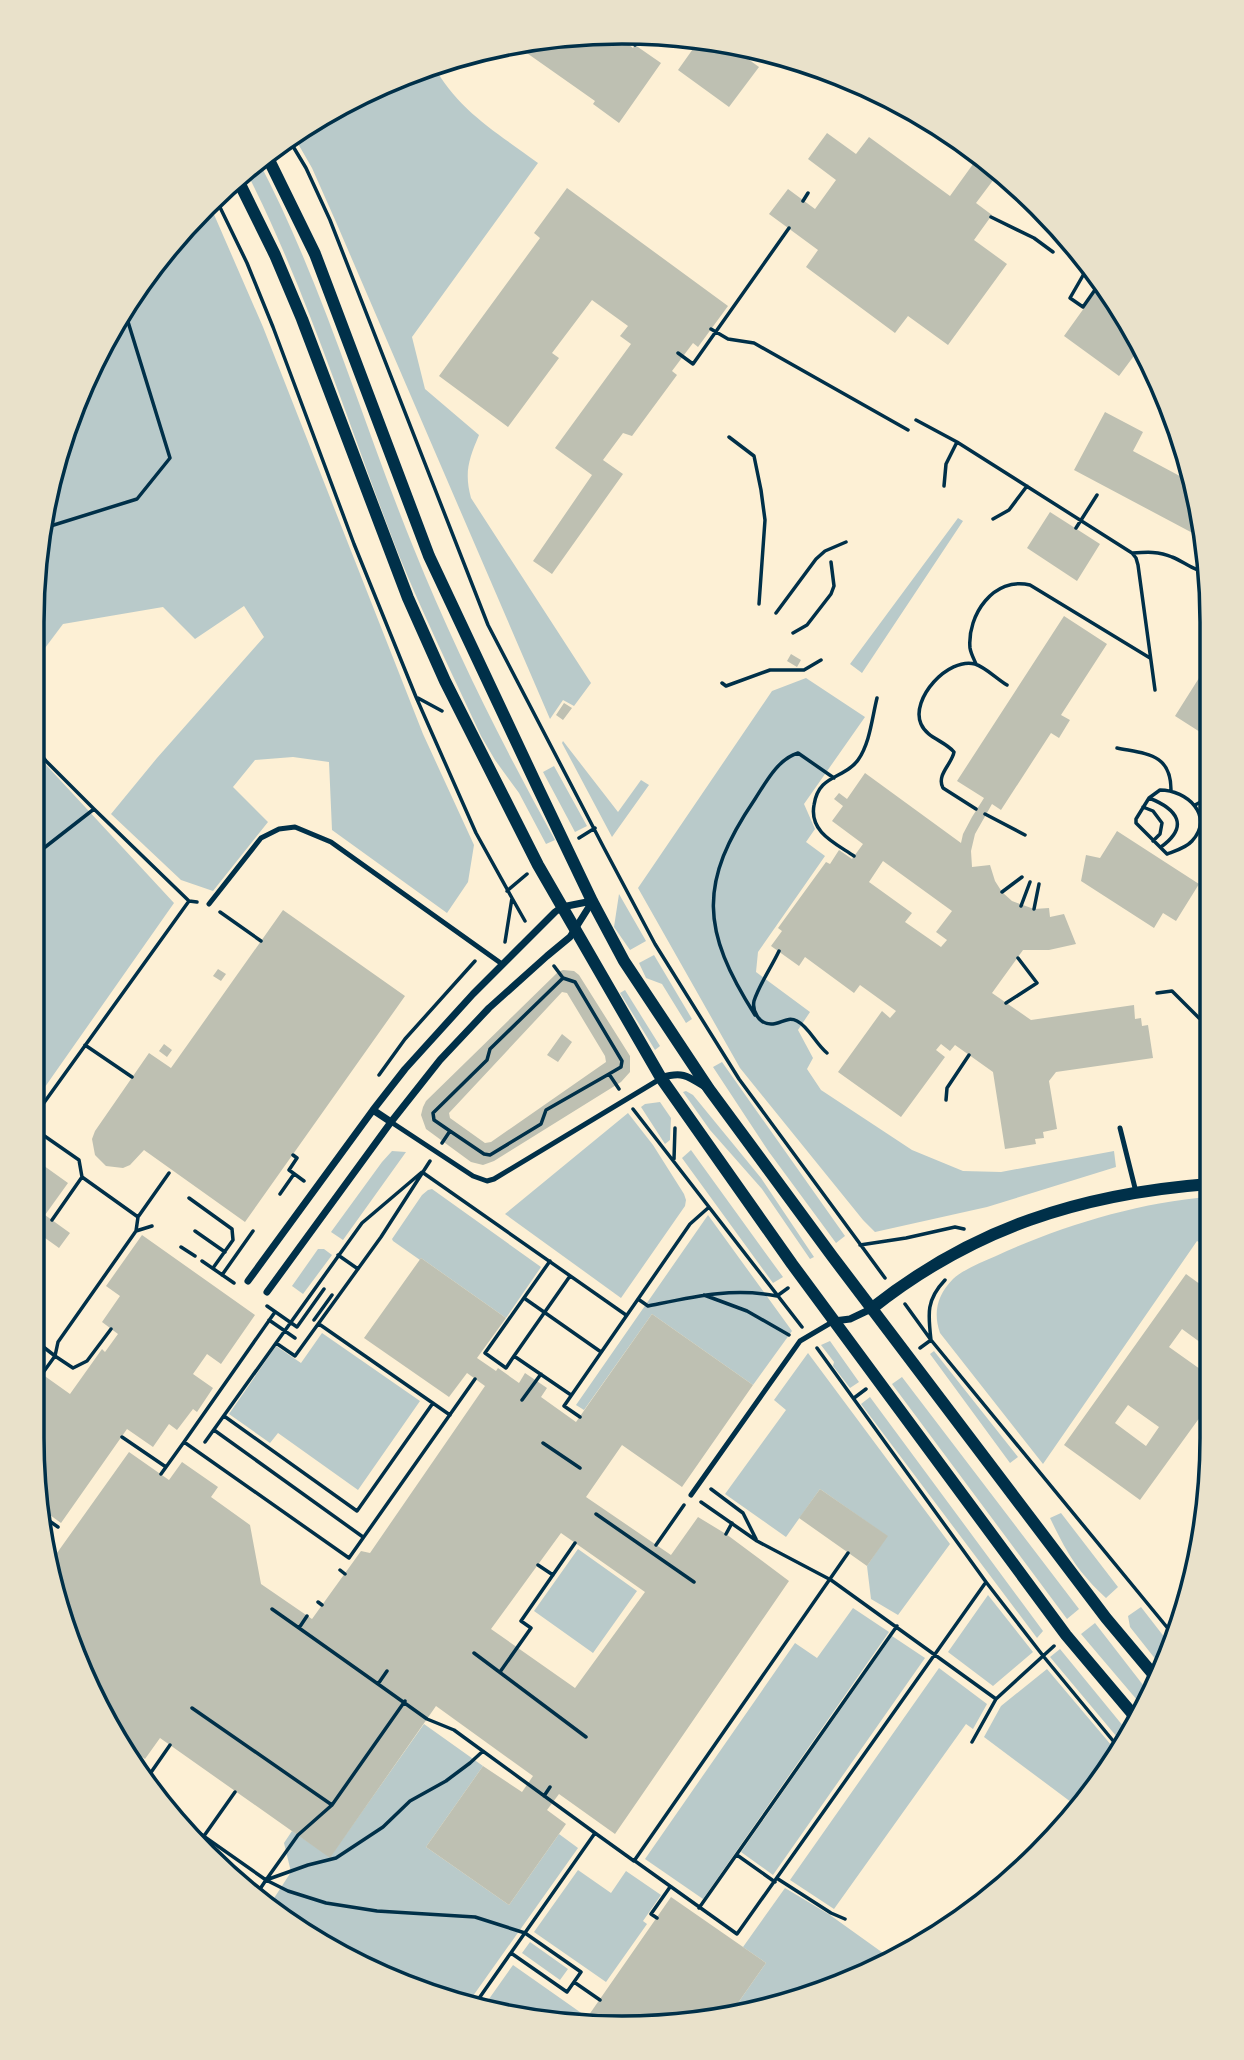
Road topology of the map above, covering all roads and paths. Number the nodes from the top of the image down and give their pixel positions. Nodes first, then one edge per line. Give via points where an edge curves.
1 (293, 147) edge
2 (270, 163) edge
3 (241, 187) edge
4 (808, 193) dead end
5 (803, 201) dead end
6 (220, 207) edge
7 (991, 217) dead end
8 (789, 228) dead end
9 (1054, 252) dead end
10 (1085, 276) edge
11 (1096, 291) edge
12 (718, 319) dead end
13 (128, 322) edge
14 (724, 323) junction
15 (711, 329) dead end
16 (716, 333) junction
17 (678, 353) dead end
18 (916, 420) dead end
19 (908, 430) dead end
20 (729, 437) dead end
21 (957, 442) junction
22 (944, 486) dead end
23 (1027, 486) junction
24 (1097, 495) dead end
25 (993, 519) dead end
26 (1082, 521) junction
27 (53, 525) edge
28 (1076, 528) dead end
29 (846, 542) dead end
30 (1132, 553) junction
31 (831, 562) dead end
32 (1198, 570) edge
33 (759, 604) dead end
34 (776, 612) dead end
35 (793, 633) dead end
36 (1150, 658) junction
37 (821, 660) dead end
38 (976, 664) junction
39 (722, 683) dead end
40 (1007, 685) dead end
41 (1155, 690) dead end
42 (877, 698) dead end
43 (1117, 748) dead end
44 (44, 759) edge
45 (834, 778) junction
46 (1171, 790) junction
47 (1149, 799) junction
48 (1200, 802) edge
49 (1195, 805) junction
50 (1143, 807) junction
51 (94, 809) junction
52 (976, 809) dead end
53 (985, 814) dead end
54 (1025, 835) dead end
55 (1153, 841) junction
56 (1160, 847) junction
57 (44, 848) edge
58 (854, 856) dead end
59 (1022, 877) dead end
60 (1030, 882) dead end
61 (1039, 884) dead end
62 (1002, 892) dead end
63 (189, 901) junction
64 (592, 901) junction
65 (209, 904) junction
66 (1021, 906) dead end
67 (562, 907) junction
68 (1034, 909) dead end
69 (576, 930) junction
70 (261, 941) dead end
71 (779, 951) dead end
72 (547, 956) junction
73 (1018, 958) dead end
74 (502, 964) junction
75 (563, 978) junction
76 (1157, 993) dead end
77 (1006, 1003) dead end
78 (755, 1014) junction
79 (1200, 1019) edge
80 (85, 1045) junction
81 (827, 1053) dead end
82 (969, 1055) dead end
83 (132, 1076) dead end
84 (661, 1078) junction
85 (709, 1089) junction
86 (625, 1100) junction
87 (946, 1100) dead end
88 (44, 1103) edge
89 (373, 1110) junction
90 (391, 1122) junction
91 (1120, 1128) dead end
92 (450, 1131) dead end
93 (44, 1136) edge
94 (293, 1155) dead end
95 (169, 1174) dead end
96 (294, 1174) junction
97 (82, 1177) junction
98 (304, 1181) dead end
99 (1200, 1185) edge
100 (1136, 1192) junction
101 (280, 1194) dead end
102 (189, 1198) dead end
103 (708, 1208) junction
104 (138, 1217) junction
105 (52, 1220) dead end
106 (152, 1226) dead end
107 (136, 1231) junction
108 (195, 1231) dead end
109 (253, 1231) dead end
110 (990, 1235) junction
111 (859, 1245) junction
112 (181, 1247) dead end
113 (225, 1252) junction
114 (338, 1255) junction
115 (195, 1256) dead end
116 (202, 1261) dead end
117 (550, 1261) junction
118 (213, 1268) junction
119 (358, 1269) dead end
120 (953, 1272) dead end
121 (570, 1276) junction
122 (248, 1281) dead end
123 (324, 1289) dead end
124 (895, 1291) junction
125 (267, 1292) dead end
126 (702, 1294) junction
127 (332, 1295) dead end
128 (777, 1296) junction
129 (524, 1298) junction
130 (638, 1299) junction
131 (871, 1309) junction
132 (545, 1313) junction
133 (626, 1315) junction
134 (269, 1320) junction
135 (314, 1320) dead end
136 (834, 1321) junction
137 (111, 1329) dead end
138 (808, 1336) junction
139 (295, 1338) dead end
140 (931, 1340) junction
141 (800, 1341) junction
142 (276, 1343) junction
143 (44, 1348) edge
144 (601, 1352) junction
145 (55, 1356) junction
146 (514, 1356) junction
147 (909, 1357) junction
148 (44, 1370) edge
149 (541, 1374) junction
150 (475, 1379) dead end
151 (878, 1380) junction
152 (571, 1395) junction
153 (854, 1398) junction
154 (522, 1400) dead end
155 (433, 1403) junction
156 (224, 1415) junction
157 (450, 1415) junction
158 (580, 1417) dead end
159 (214, 1430) junction
160 (122, 1437) dead end
161 (184, 1442) junction
162 (205, 1442) dead end
163 (543, 1443) dead end
164 (166, 1467) junction
165 (580, 1468) dead end
166 (161, 1475) dead end
167 (700, 1482) junction
168 (691, 1495) junction
169 (596, 1514) dead end
170 (50, 1522) edge
171 (732, 1523) junction
172 (58, 1527) dead end
173 (726, 1534) dead end
174 (363, 1537) junction
175 (757, 1541) junction
176 (575, 1543) dead end
177 (656, 1545) dead end
178 (848, 1553) dead end
179 (538, 1565) dead end
180 (340, 1570) dead end
181 (345, 1574) dead end
182 (553, 1575) junction
183 (831, 1580) junction
184 (694, 1582) dead end
185 (986, 1582) junction
186 (272, 1609) dead end
187 (307, 1616) dead end
188 (897, 1626) junction
189 (299, 1628) junction
190 (1168, 1629) edge
191 (1066, 1635) junction
192 (474, 1653) dead end
193 (935, 1653) junction
194 (1044, 1657) junction
195 (387, 1671) dead end
196 (1151, 1671) edge
197 (500, 1672) junction
198 (378, 1684) junction
199 (996, 1699) junction
200 (405, 1702) junction
201 (192, 1708) dead end
202 (1131, 1712) edge
203 (586, 1737) dead end
204 (972, 1742) dead end
205 (1114, 1742) edge
206 (170, 1745) dead end
207 (483, 1751) junction
208 (151, 1773) edge
209 (550, 1787) dead end
210 (235, 1792) dead end
211 (544, 1796) junction
212 (332, 1805) junction
213 (595, 1833) junction
214 (201, 1834) edge
215 (204, 1836) junction
216 (736, 1855) junction
217 (634, 1861) junction
218 (266, 1880) junction
219 (776, 1880) junction
220 (670, 1887) junction
221 (260, 1889) edge
222 (699, 1908) junction
223 (657, 1918) dead end
224 (845, 1919) dead end
225 (727, 1927) junction
226 (525, 1933) junction
227 (723, 1933) dead end
228 (511, 1953) junction
229 (574, 1982) junction
230 (479, 1998) edge
231 (600, 2000) dead end

1 - 111 path via 330,220 488,625 655,944 739,1079
2 - 64 street via 315,254 429,556
3 - 67 street via 302,318 408,598 445,681
4 - 5 path
6 - 74 path via 273,327 416,697 476,833 512,898
7 - 9 path
8 - 14 path
10 - 11 path via 1070,298 1084,307
12 - 14 path
13 - 27 path via 170,458 137,499
14 - 16 path
15 - 16 path
16 - 17 path via 693,365
16 - 19 path via 754,342
18 - 21 path
20 - 33 path via 754,456 761,490 765,520
21 - 22 path via 946,464
21 - 23 path
23 - 25 path via 1009,510
23 - 26 path
24 - 26 path
26 - 28 path
26 - 30 path
29 - 34 path via 816,559
30 - 32 path via 1159,552
30 - 36 path via 1139,565
31 - 35 path via 831,594 807,625
36 - 38 path via 1023,583 993,592 981,605 971,635 970,650
36 - 41 path
37 - 39 path via 804,670 770,670 726,686
38 - 40 path
38 - 52 path via 963,663 940,675 919,712 926,732 954,752 940,783
42 - 45 path via 866,746 857,762
43 - 46 path via 1158,758 1171,777
44 - 51 path
45 - 58 path via 816,796 814,822
45 - 78 path via 798,753 788,757 739,822 720,862 712,898 714,925 741,992
46 - 47 path via 1160,790
46 - 49 path
47 - 50 path
47 - 56 path via 1164,804 1177,817 1176,834
48 - 49 path
49 - 56 path via 1200,817 1192,842 1167,853
50 - 55 path via 1136,823
50 - 55 path via 1162,823
51 - 57 path
51 - 63 path
53 - 54 path
55 - 56 path
59 - 62 path
60 - 66 path
61 - 68 path
63 - 65 path
63 - 80 path
64 - 67 street
64 - 69 street
64 - 85 street via 624,961
65 - 70 path
65 - 74 lane via 261,838 295,827 331,842
67 - 69 street
67 - 74 street
69 - 72 street
69 - 84 street
71 - 78 path via 754,1002
72 - 75 path
72 - 90 street via 463,1035
73 - 77 path via 1037,983
74 - 89 street
75 - 86 path via 575,982 622,1061 621,1067 609,1074
75 - 92 path via 433,1113 434,1120
76 - 79 path via 1172,991
78 - 81 path via 771,1024 800,1022
80 - 83 path
80 - 88 path
82 - 87 path via 947,1088
84 - 85 street via 687,1076
84 - 86 lane
84 - 136 street
85 - 131 street
86 - 90 lane via 487,1181
86 - 103 path
89 - 90 street
89 - 122 street
90 - 125 street
91 - 100 lane
93 - 97 path via 79,1160
94 - 96 path via 297,1158 289,1170
95 - 104 path
96 - 98 path
96 - 101 path
97 - 104 path
97 - 105 path
99 - 100 street
100 - 110 street via 1050,1212
102 - 113 path via 232,1229 233,1240
103 - 128 path
103 - 130 path via 690,1224
104 - 107 path
106 - 107 path
107 - 145 path via 58,1342
108 - 113 path
109 - 118 path via 222,1275
110 - 111 path via 955,1227
110 - 124 street
111 - 124 path
112 - 115 path
113 - 118 path
114 - 117 path via 362,1223 422,1172
114 - 119 path
114 - 142 path
116 - 118 path
117 - 121 path
117 - 129 path
120 - 140 path via 935,1290 927,1312
121 - 132 path
121 - 133 path
123 - 134 path via 297,1327 275,1312
124 - 131 street
124 - 140 path
126 - 128 path via 753,1291
126 - 130 path via 648,1306
126 - 141 path via 747,1311
127 - 135 path
128 - 138 path
129 - 132 path
129 - 146 path via 485,1353 506,1368
130 - 133 path
131 - 136 street
131 - 147 street
132 - 144 path
132 - 146 path
133 - 144 path
134 - 139 path
134 - 161 path
136 - 138 lane
136 - 151 street
137 - 145 path via 87,1361 73,1368
138 - 141 lane
138 - 153 path
140 - 147 path
140 - 190 path
141 - 167 lane
142 - 155 path via 295,1356 318,1324
142 - 156 path
143 - 145 path
144 - 152 path
145 - 148 path
146 - 149 path
147 - 196 street
149 - 152 path
149 - 154 path
150 - 157 path
151 - 153 path
151 - 191 street
152 - 158 path via 564,1406
153 - 185 path
155 - 156 path via 357,1511
155 - 157 path
156 - 159 path
157 - 174 path
159 - 162 path
159 - 174 path
160 - 164 path
161 - 164 path
161 - 174 path via 349,1558
163 - 165 path
164 - 166 path
167 - 168 lane
167 - 175 path via 743,1513
168 - 171 path
168 - 177 path
169 - 184 path
170 - 172 path
171 - 173 path
171 - 175 path
175 - 183 path
176 - 182 path
178 - 183 path
179 - 182 path
180 - 181 path
182 - 197 path via 521,1621 531,1628
183 - 188 path
183 - 217 path
185 - 193 path
185 - 194 path
186 - 189 path
187 - 189 path
188 - 193 path
188 - 216 path
189 - 198 path
191 - 194 path
191 - 202 street
192 - 197 path
193 - 199 path
193 - 219 path
194 - 199 path
194 - 205 path
195 - 198 path
197 - 203 path
198 - 200 path
199 - 204 path
200 - 207 path
200 - 212 path
201 - 212 path
206 - 208 path
207 - 211 path
207 - 218 path via 336,1858
209 - 211 path
210 - 215 path
211 - 213 path
212 - 218 path via 298,1835
213 - 217 path
213 - 226 path
214 - 215 path
215 - 218 path
216 - 219 path
216 - 222 path
217 - 220 path
218 - 221 path
218 - 226 path via 326,1903 475,1917
219 - 224 path
219 - 225 path via 737,1934
220 - 222 path
220 - 223 path via 651,1914
222 - 225 path
225 - 227 path
226 - 228 path
226 - 229 path via 581,1972
228 - 229 path via 567,1992
228 - 230 path
229 - 231 path

